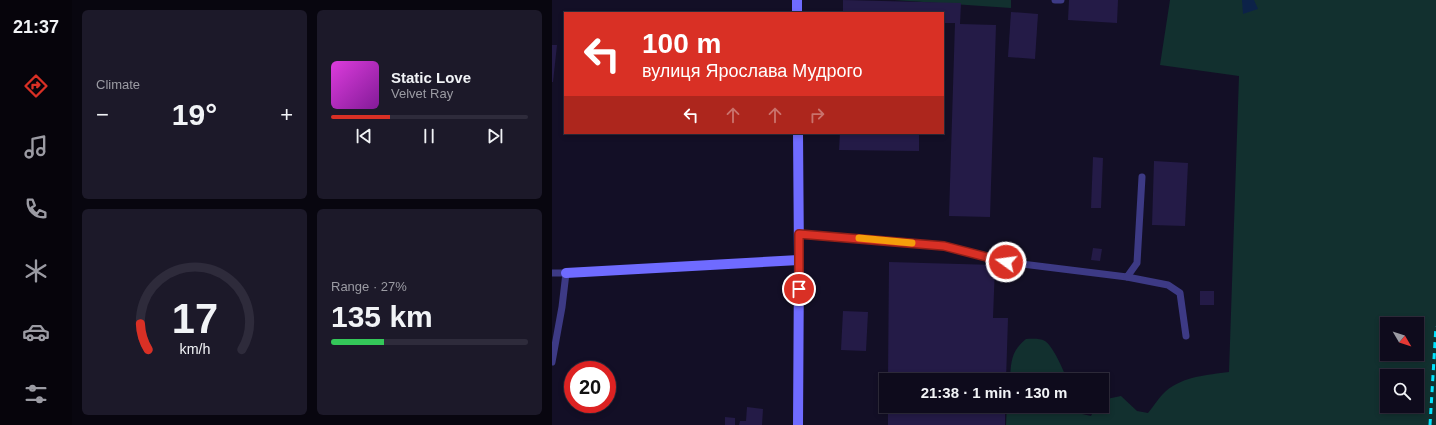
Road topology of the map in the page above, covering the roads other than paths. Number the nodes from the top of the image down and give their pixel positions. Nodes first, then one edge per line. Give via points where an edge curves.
1 (797, 0) edge
2 (1055, 0) edge
3 (1061, 0) edge
4 (797, 12) edge
5 (798, 134) edge
6 (1142, 177) dead end
7 (799, 234) junction
8 (799, 260) junction
9 (552, 273) edge
10 (566, 273) junction
11 (1127, 277) junction
12 (1186, 336) dead end
13 (552, 362) edge
14 (798, 425) edge

1 - 4 main road
2 - 3 lane
5 - 7 main road
6 - 11 lane via 1137,263
7 - 8 main road
7 - 11 lane via 944,246 1006,262
8 - 10 main road
8 - 14 main road
9 - 10 lane
10 - 13 lane
11 - 12 lane via 1168,285 1180,293

